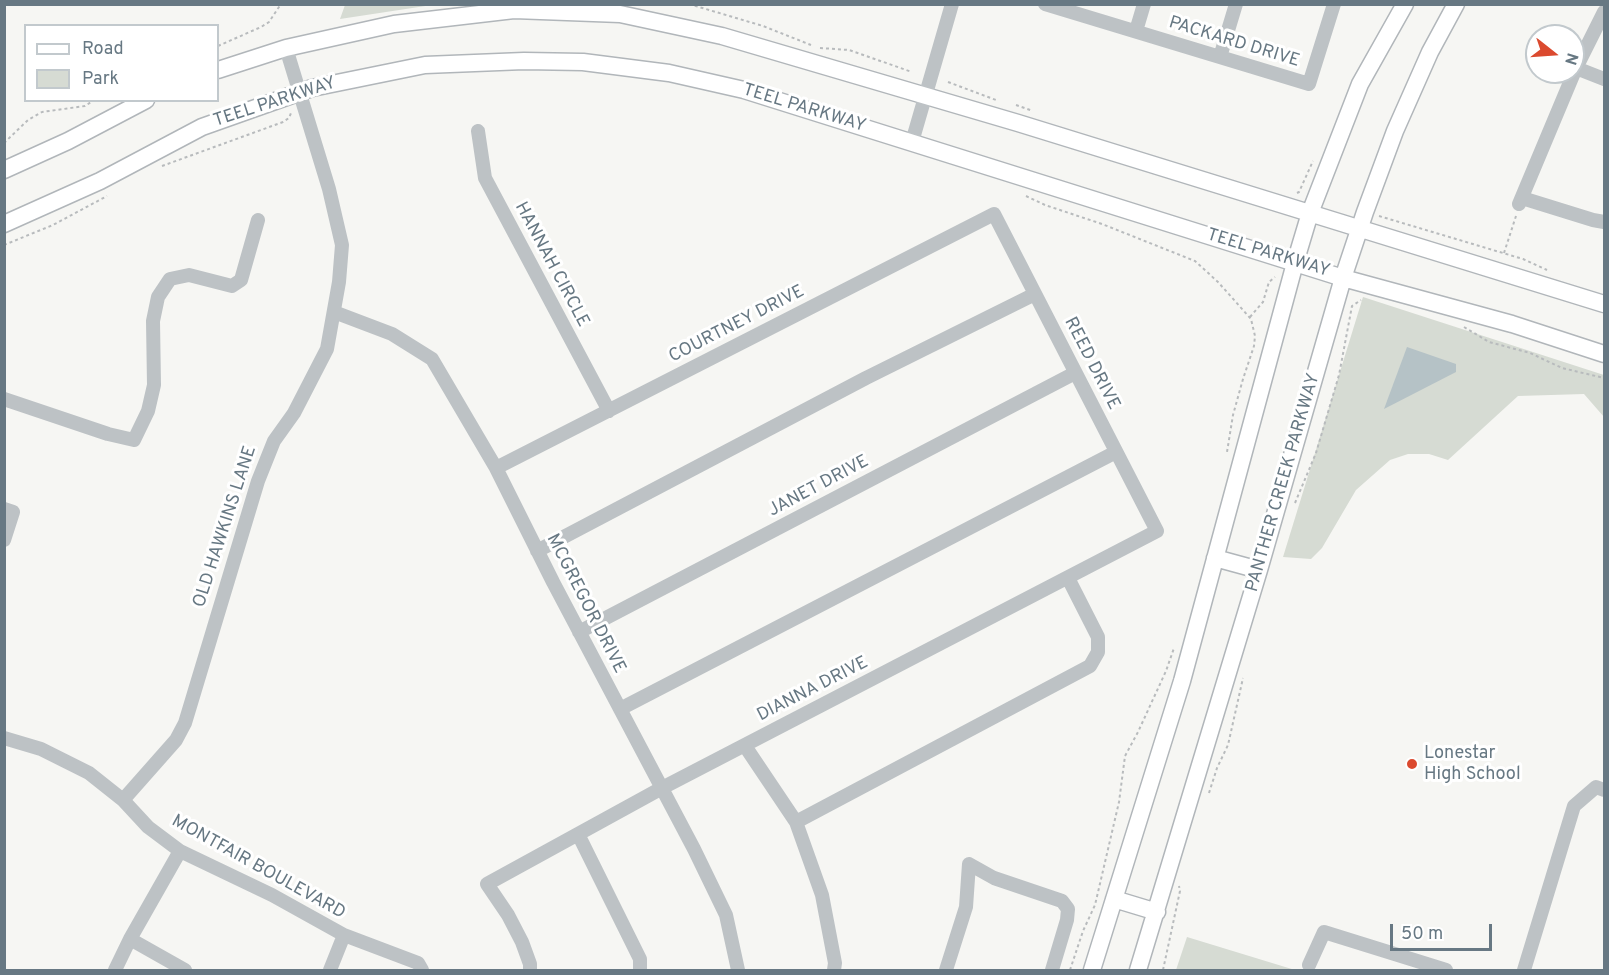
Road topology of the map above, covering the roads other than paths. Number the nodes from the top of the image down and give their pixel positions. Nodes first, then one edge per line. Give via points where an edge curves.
1 (952, 4) edge
2 (1144, 4) edge
3 (1236, 4) edge
4 (1334, 4) edge
5 (1405, 4) edge
6 (1456, 4) edge
7 (1049, 5) edge
8 (1605, 12) edge
9 (1136, 31) junction
10 (286, 48) junction
11 (1585, 51) edge
12 (1220, 57) junction
13 (219, 70) edge
14 (1585, 71) edge
15 (1605, 79) edge
16 (1569, 84) edge
17 (299, 92) junction
18 (926, 96) junction
19 (142, 102) edge
20 (478, 131) dead end
21 (912, 142) junction
22 (4, 170) edge
23 (1310, 213) junction
24 (994, 214) joint
25 (258, 220) dead end
26 (1605, 222) edge
27 (4, 224) edge
28 (1360, 228) junction
29 (1295, 263) junction
30 (1343, 278) junction
31 (1035, 294) junction
32 (1605, 304) edge
33 (334, 312) junction
34 (1605, 354) edge
35 (1076, 373) junction
36 (4, 399) edge
37 (609, 411) junction
38 (1116, 452) junction
39 (496, 468) junction
40 (9, 511) edge
41 (1156, 531) joint
42 (4, 540) edge
43 (537, 551) junction
44 (1215, 558) junction
45 (1259, 570) junction
46 (1068, 578) junction
47 (579, 632) junction
48 (620, 710) junction
49 (4, 738) edge
50 (745, 746) junction
51 (662, 788) junction
52 (1605, 790) edge
53 (123, 800) junction
54 (796, 822) junction
55 (578, 834) junction
56 (180, 850) junction
57 (1114, 899) junction
58 (1156, 912) junction
59 (344, 935) junction
60 (130, 939) junction
61 (1309, 965) dead end
62 (115, 970) edge
63 (185, 970) edge
64 (330, 970) edge
65 (422, 970) edge
66 (530, 970) edge
67 (640, 970) edge
68 (738, 970) edge
69 (834, 970) edge
70 (946, 970) edge
71 (1052, 970) edge
72 (1092, 970) edge
73 (1138, 970) edge
74 (1446, 970) edge
75 (1524, 970) edge

1 - 18 street
2 - 9 street
3 - 12 street
4 - 12 street, PACKARD DRIVE via 1309,84
5 - 23 main road via 1359,84
6 - 28 main road, PANTHER CREEK PARKWAY via 1395,131
7 - 9 street, PACKARD DRIVE
8 - 11 street
9 - 12 street, PACKARD DRIVE
10 - 13 main road
10 - 17 street, OLD HAWKINS LANE
10 - 18 main road via 394,24 514,10 620,14 722,36
14 - 15 street
16 - 26 street via 1521,201
17 - 21 main road, TEEL PARKWAY via 425,64 584,62 669,73 744,90
17 - 27 main road, TEEL PARKWAY via 202,127 100,181
17 - 33 street, OLD HAWKINS LANE via 342,245
18 - 21 street
18 - 23 main road
19 - 22 main road
20 - 37 street, HANNAH CIRCLE via 485,178
21 - 29 main road, TEEL PARKWAY
23 - 28 main road
23 - 29 main road
24 - 31 street, REED DRIVE
24 - 37 street, COURTNEY DRIVE
25 - 36 street via 241,280 231,286 189,275 170,279 158,297 153,321 154,385 148,411 134,440
28 - 30 main road, PANTHER CREEK PARKWAY
28 - 32 main road
29 - 30 main road, TEEL PARKWAY
29 - 44 main road
30 - 34 main road, TEEL PARKWAY
30 - 45 main road, PANTHER CREEK PARKWAY
31 - 35 street, REED DRIVE
31 - 43 street
33 - 39 street, MCGREGOR DRIVE via 392,334 432,359
33 - 53 street, OLD HAWKINS LANE via 327,349 294,413 274,441 258,481 185,723 176,740
35 - 38 street, REED DRIVE
35 - 47 street, JANET DRIVE
37 - 39 street, COURTNEY DRIVE
38 - 41 street, REED DRIVE
38 - 48 street
39 - 43 street, MCGREGOR DRIVE
40 - 42 street
41 - 46 street, DIANNA DRIVE
43 - 47 street, MCGREGOR DRIVE
44 - 45 main road
44 - 57 main road via 1182,681
45 - 58 main road, PANTHER CREEK PARKWAY
46 - 50 street, DIANNA DRIVE
46 - 54 street via 1098,637 1098,652 1090,666
47 - 48 street, MCGREGOR DRIVE
48 - 51 street, MCGREGOR DRIVE
49 - 53 street, MONTFAIR BOULEVARD via 41,749 89,773
50 - 51 street, DIANNA DRIVE
50 - 54 street
51 - 55 street, DIANNA DRIVE
51 - 68 street, MCGREGOR DRIVE via 726,915
52 - 75 street via 1596,787 1574,806
53 - 56 street, MONTFAIR BOULEVARD via 148,827
54 - 69 street via 822,896
55 - 66 street, DIANNA DRIVE via 487,884 522,942
55 - 67 street via 640,959
56 - 59 street, MONTFAIR BOULEVARD
56 - 60 street
57 - 58 main road
57 - 72 main road
58 - 73 main road, PANTHER CREEK PARKWAY
59 - 64 street
59 - 65 street, MONTFAIR BOULEVARD via 418,963
60 - 62 street
60 - 63 street
61 - 74 street via 1324,932
70 - 71 street via 966,907 969,864 994,878 1062,902 1068,909

